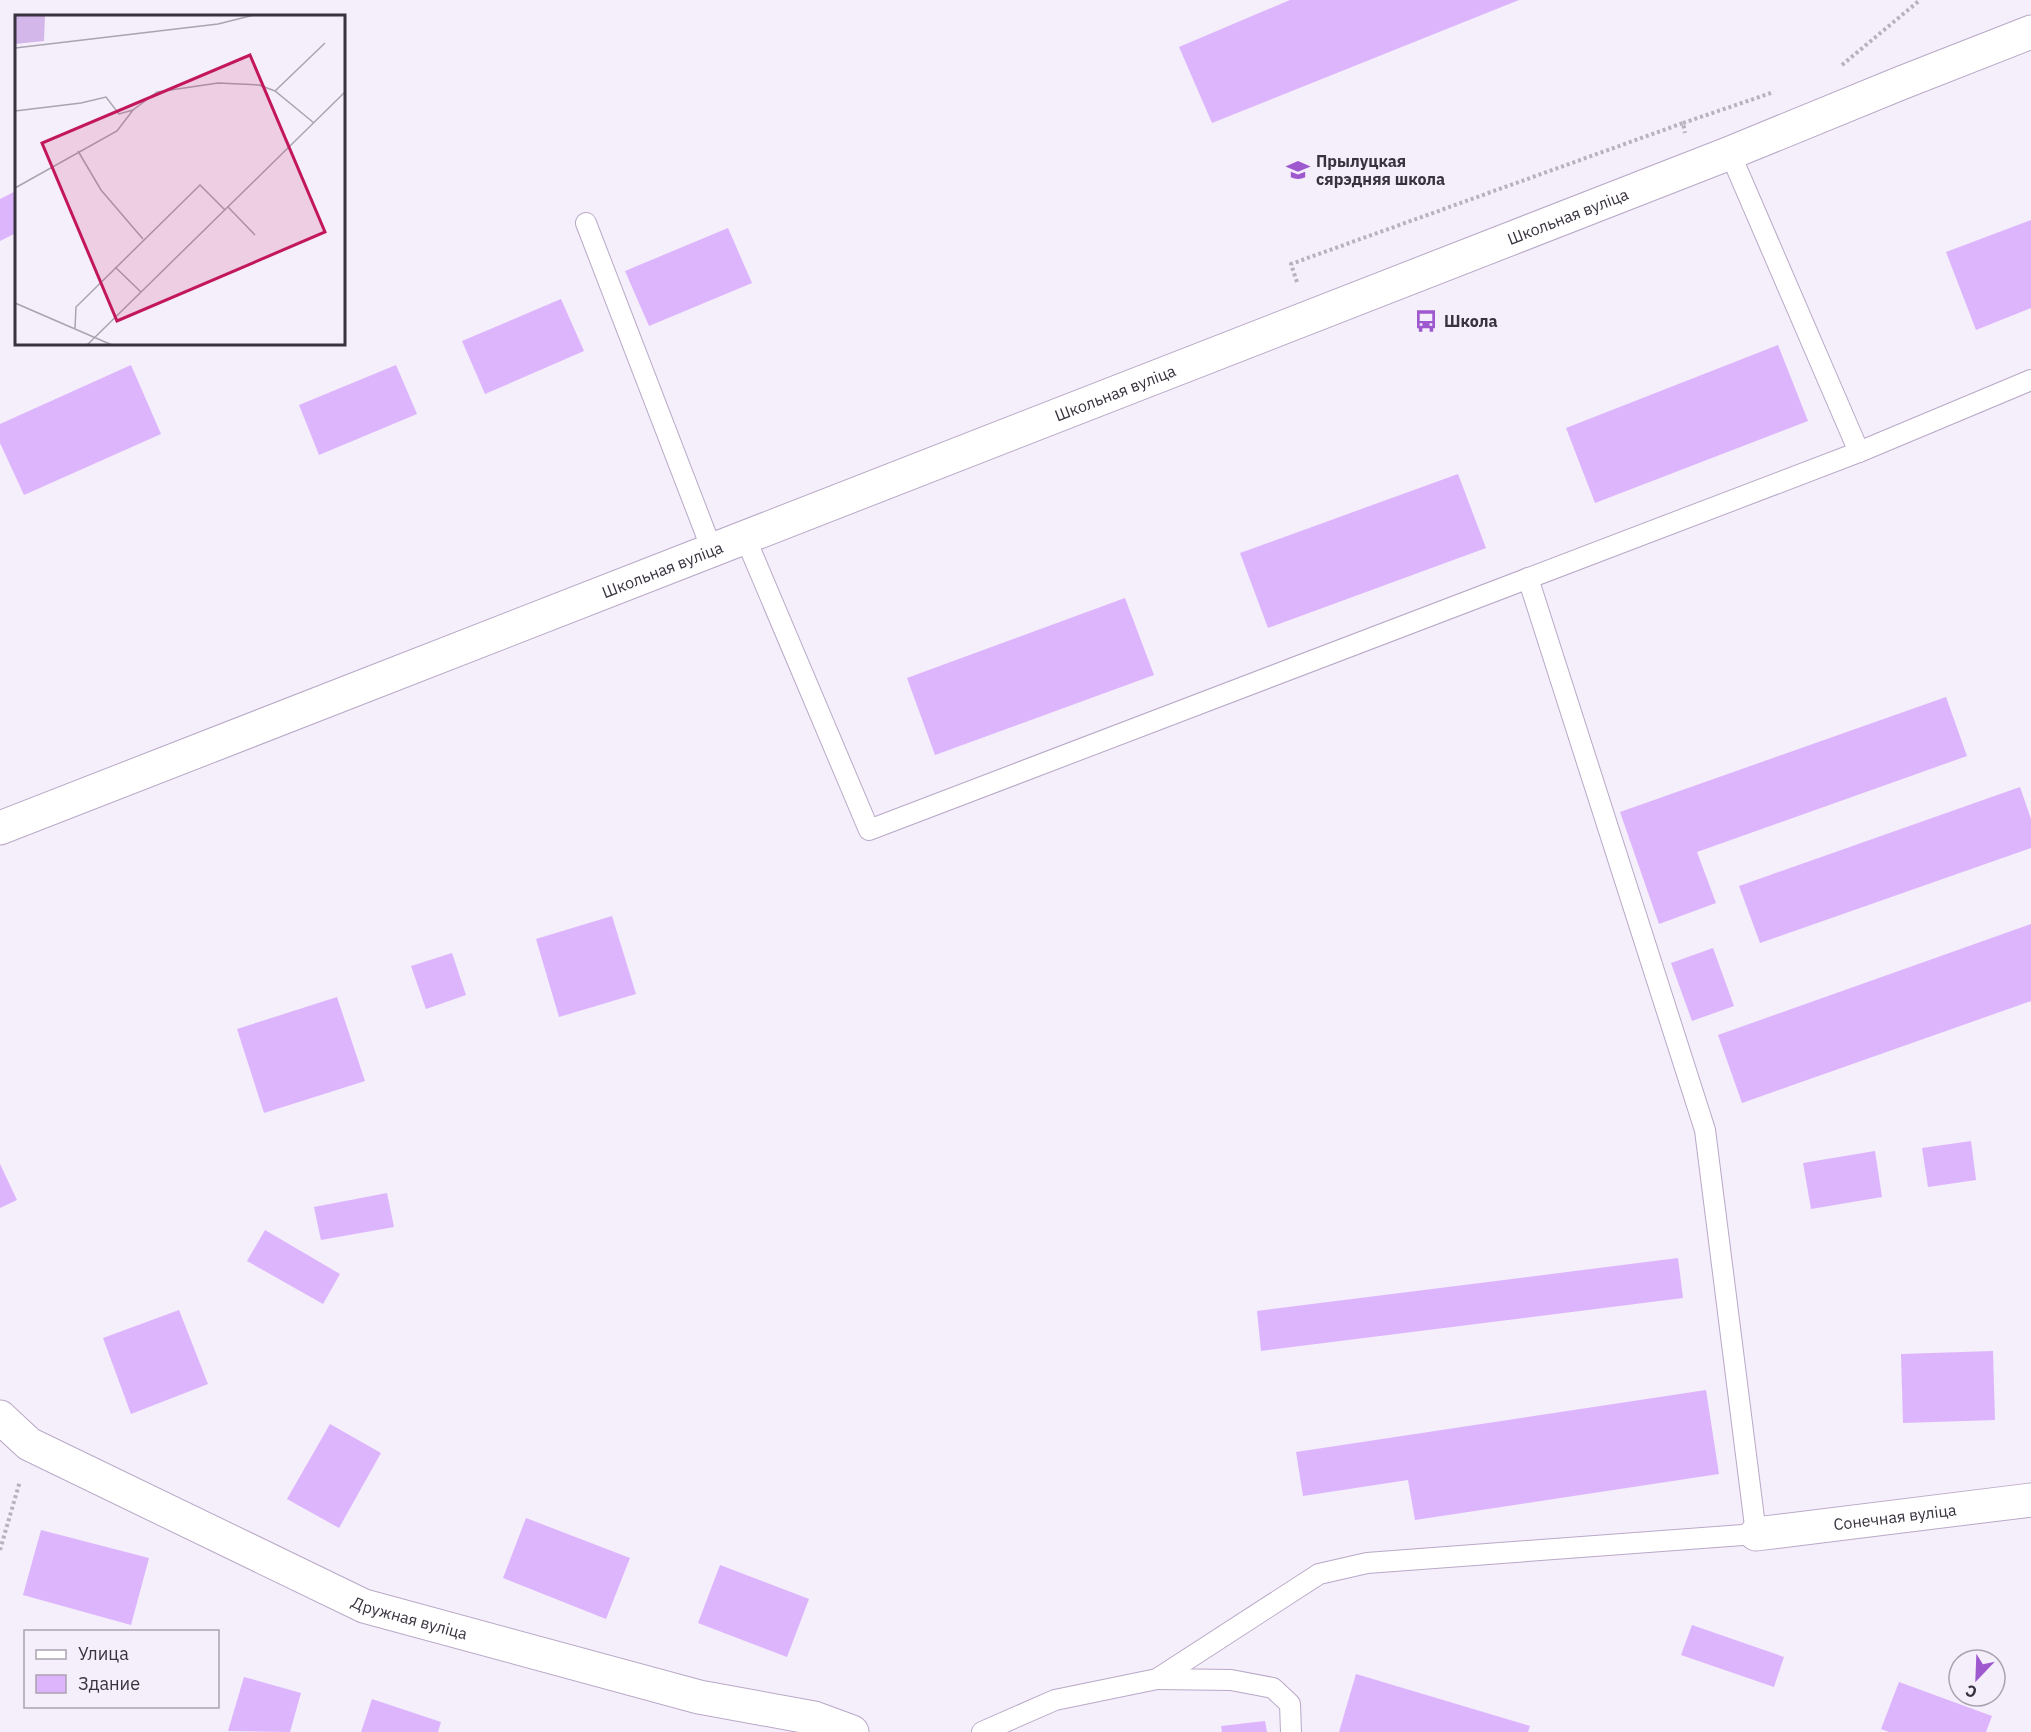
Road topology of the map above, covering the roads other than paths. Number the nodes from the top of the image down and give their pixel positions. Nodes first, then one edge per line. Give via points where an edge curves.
1 (2031, 32) edge
2 (1730, 153) junction
3 (586, 223) dead end
4 (2031, 380) edge
5 (1859, 452) junction
6 (745, 537) junction
7 (712, 550) junction
8 (1528, 579) junction
9 (0, 828) edge
10 (0, 1417) edge
11 (2031, 1500) edge
12 (1756, 1534) junction
13 (1157, 1679) junction
14 (852, 1732) edge
15 (982, 1732) edge
16 (1291, 1732) edge

1 - 2 street, Школьная вуліца
2 - 5 lane
2 - 6 street, Школьная вуліца
3 - 7 lane
4 - 5 lane
5 - 8 lane
6 - 7 street, Школьная вуліца
6 - 8 lane via 869,830
7 - 9 street, Школьная вуліца
8 - 12 lane via 1705,1130
10 - 14 street, Дружная вуліца via 29,1444 364,1606 699,1697 814,1718
11 - 12 street, Сонечная вуліца
12 - 13 lane via 1367,1563 1319,1574
13 - 15 lane via 1055,1700
13 - 16 lane via 1231,1680 1273,1688 1290,1704

